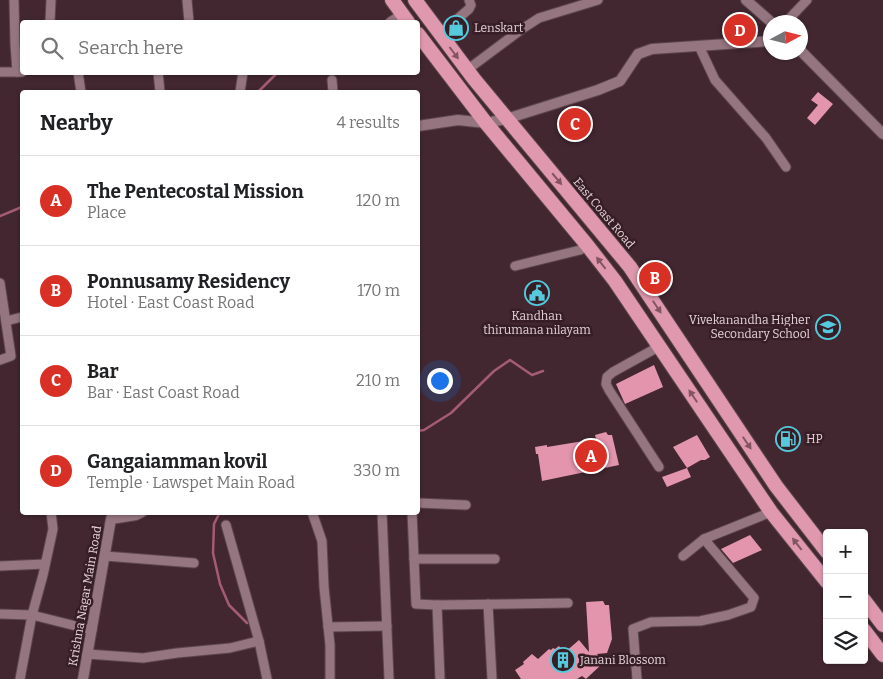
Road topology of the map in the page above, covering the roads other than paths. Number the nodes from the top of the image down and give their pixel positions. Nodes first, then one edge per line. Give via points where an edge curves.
1 (14, 0) edge
2 (51, 0) edge
3 (187, 0) edge
4 (392, 0) edge
5 (415, 0) edge
6 (469, 0) edge
7 (598, 0) edge
8 (746, 0) edge
9 (807, 0) edge
10 (763, 15) edge
11 (793, 15) edge
12 (405, 18) edge
13 (50, 20) edge
14 (189, 20) edge
15 (440, 34) junction
16 (420, 37) edge
17 (763, 41) edge
18 (699, 46) junction
19 (808, 58) edge
20 (467, 70) junction
21 (0, 72) edge
22 (20, 72) edge
23 (78, 75) edge
24 (158, 75) edge
25 (243, 75) edge
26 (332, 80) dead end
27 (81, 90) edge
28 (160, 90) edge
29 (240, 90) edge
30 (334, 90) edge
31 (506, 119) junction
32 (486, 123) junction
33 (420, 126) edge
34 (881, 129) edge
35 (786, 167) dead end
36 (587, 245) junction
37 (515, 266) dead end
38 (0, 283) edge
39 (20, 318) edge
40 (6, 321) junction
41 (660, 346) junction
42 (0, 360) edge
43 (659, 467) dead end
44 (420, 503) edge
45 (466, 505) dead end
46 (771, 512) junction
47 (51, 515) edge
48 (136, 515) edge
49 (313, 515) edge
50 (382, 515) edge
51 (412, 515) edge
52 (110, 516) edge
53 (226, 525) dead end
54 (704, 539) junction
55 (823, 547) edge
56 (105, 556) junction
57 (683, 556) dead end
58 (495, 559) dead end
59 (414, 560) junction
60 (194, 563) dead end
61 (45, 564) junction
62 (0, 566) edge
63 (823, 577) edge
64 (568, 603) dead end
65 (488, 604) junction
66 (437, 605) junction
67 (868, 605) edge
68 (0, 614) edge
69 (32, 615) junction
70 (883, 625) edge
71 (387, 626) junction
72 (328, 627) junction
73 (92, 630) junction
74 (868, 635) edge
75 (259, 641) junction
76 (87, 654) junction
77 (883, 655) edge
78 (20, 679) edge
79 (83, 679) edge
80 (267, 679) edge
81 (330, 679) edge
82 (389, 679) edge
83 (440, 679) edge
84 (492, 679) edge
85 (637, 679) edge

1 - 22 street via 15,44
2 - 13 street
3 - 14 street
4 - 12 highway
5 - 15 highway, East Coast Road
6 - 15 street via 469,9
7 - 20 street via 539,18
8 - 10 street
9 - 11 street
15 -> 20 highway, East Coast Road
16 - 32 highway
17 - 18 street
18 - 31 street via 645,51 638,54 620,81
18 - 35 street via 715,80 766,138
19 - 34 street
20 - 31 highway, East Coast Road
21 - 22 street
23 - 27 street
24 - 28 street
25 - 29 street
26 - 30 street
31 - 32 street
31 -> 55 highway, East Coast Road via 630,267 776,486
32 - 33 street via 458,120
32 - 36 highway
36 - 37 street via 580,250
41 -> 36 highway
38 - 40 street
39 - 40 street
40 - 42 street via 11,356
41 - 43 street via 612,372 606,384
46 -> 41 highway
44 - 45 street
46 - 54 street
63 -> 46 highway
47 - 61 street via 53,529
48 - 52 street, Krishna Nagar Main Road
49 - 72 street via 322,541
50 - 71 street
51 - 59 street
52 - 56 street, Krishna Nagar Main Road
53 - 75 street
54 - 57 street
54 - 85 street via 754,598 751,607 700,621 651,622 633,629
56 - 60 street
56 - 73 street, Krishna Nagar Main Road
58 - 59 street
59 - 66 street via 416,604
61 - 62 street
61 - 69 street
64 - 65 street
65 - 66 street
65 - 84 street
66 - 83 street
67 - 70 highway
68 - 69 street
69 - 73 street
69 - 78 street
71 - 72 street
71 - 82 street
72 - 81 street
73 - 76 street, Krishna Nagar Main Road
74 - 77 highway
75 - 76 street via 230,648 143,658
75 - 80 street
76 - 79 street, Krishna Nagar Main Road

